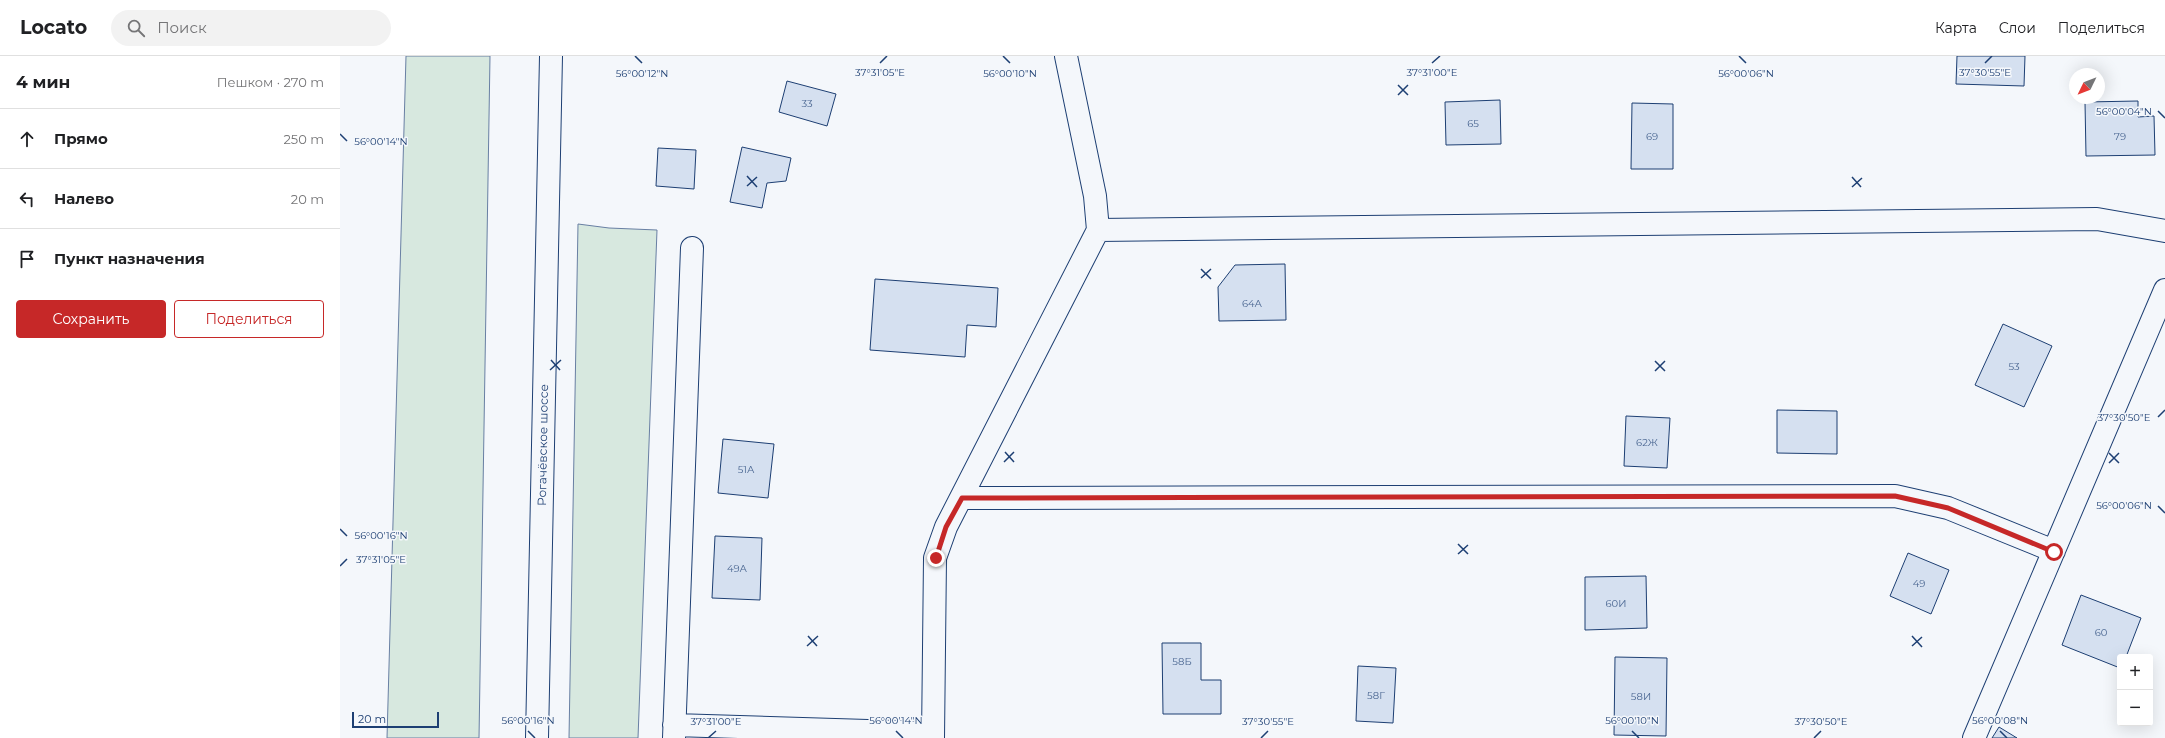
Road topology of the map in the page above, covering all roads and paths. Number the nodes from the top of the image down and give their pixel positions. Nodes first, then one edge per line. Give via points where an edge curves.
1 (551, 56) edge
2 (1066, 56) edge
3 (1098, 230) junction
4 (2165, 231) edge
5 (692, 248) dead end
6 (2165, 290) edge
7 (962, 498) junction
8 (2054, 552) junction
9 (674, 732) edge
10 (933, 735) edge
11 (537, 738) edge
12 (1974, 738) edge

1 - 11 street, Рогачёвское шоссе
2 - 3 street via 1095,196
3 - 4 street via 2097,219
3 - 7 street
5 - 9 street
6 - 8 street
7 - 8 street via 1895,496 1948,508
7 - 10 street via 946,527 936,558
8 - 12 street
9 - 10 street

